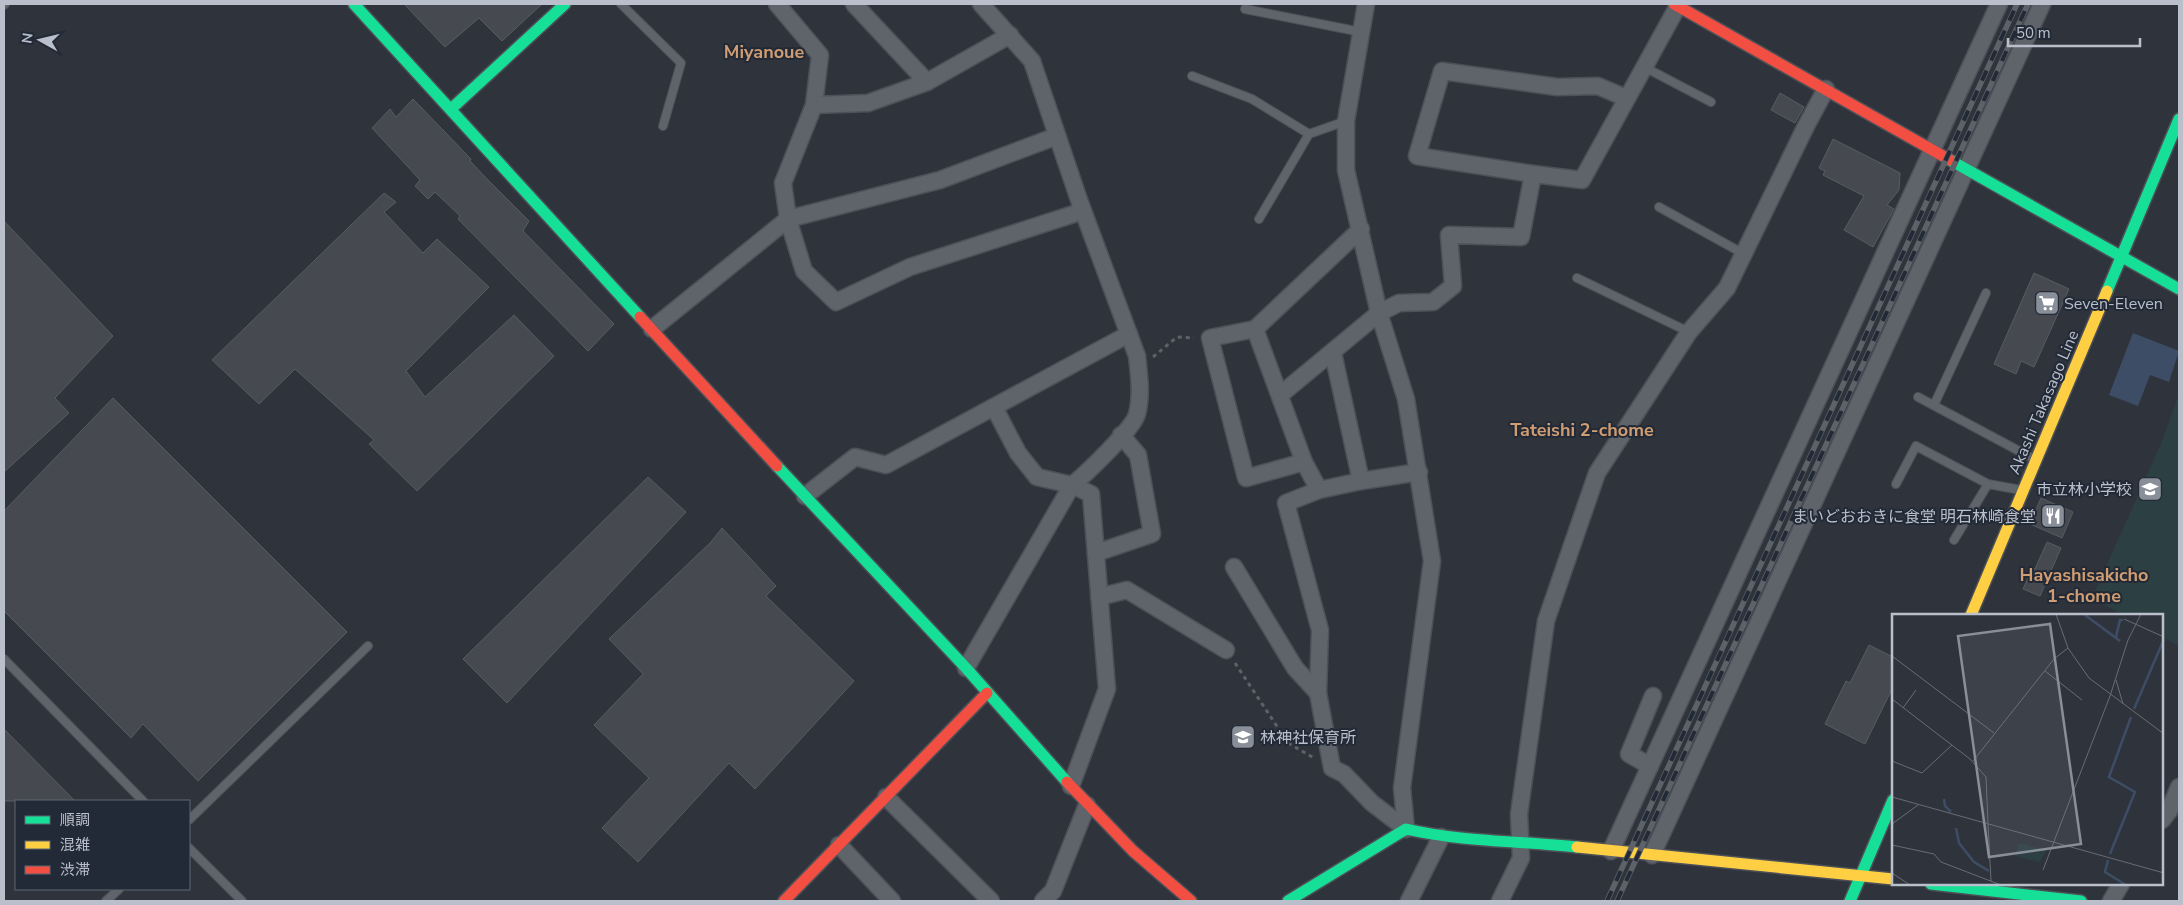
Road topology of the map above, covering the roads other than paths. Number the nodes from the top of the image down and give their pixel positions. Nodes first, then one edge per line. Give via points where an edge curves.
1 (354, 4) edge
2 (565, 4) edge
3 (621, 4) edge
4 (777, 4) edge
5 (854, 4) edge
6 (981, 4) edge
7 (1366, 4) edge
8 (1999, 4) edge
9 (2042, 4) edge
10 (1676, 5) edge
11 (1245, 9) dead end
12 (1361, 32) junction
13 (1010, 35) junction
14 (1644, 67) junction
15 (1192, 76) dead end
16 (927, 82) junction
17 (1826, 88) junction
18 (1626, 98) junction
19 (1711, 102) dead end
20 (814, 105) junction
21 (451, 109) junction
22 (2179, 119) edge
23 (1346, 121) junction
24 (663, 126) dead end
25 (1309, 134) junction
26 (1057, 136) junction
27 (1932, 151) junction
28 (1966, 169) junction
29 (1533, 174) junction
30 (1659, 207) dead end
31 (1083, 212) junction
32 (788, 219) junction
33 (1259, 219) dead end
34 (1361, 229) junction
35 (1744, 254) junction
36 (2122, 257) junction
37 (1577, 278) dead end
38 (2179, 289) edge
39 (1986, 293) dead end
40 (1379, 313) junction
41 (652, 329) junction
42 (1254, 329) junction
43 (1689, 332) junction
44 (1129, 334) junction
45 (1333, 353) junction
46 (1280, 395) junction
47 (1918, 397) dead end
48 (1934, 405) junction
49 (994, 407) junction
50 (1121, 435) junction
51 (2036, 460) junction
52 (1304, 462) junction
53 (1419, 472) junction
54 (1361, 481) junction
55 (1896, 484) dead end
56 (1988, 484) junction
57 (1072, 485) junction
58 (1319, 490) junction
59 (2024, 490) junction
60 (805, 496) junction
61 (1954, 540) dead end
62 (1096, 553) junction
63 (1234, 567) dead end
64 (1099, 597) junction
65 (1971, 614) edge
66 (368, 646) dead end
67 (1226, 650) road end
68 (4, 659) edge
69 (966, 668) junction
70 (987, 693) junction
71 (1318, 693) junction
72 (1653, 696) dead end
73 (1650, 766) junction
74 (1071, 786) junction
75 (2179, 787) edge
76 (886, 797) junction
77 (142, 800) edge
78 (1892, 802) edge
79 (1087, 805) junction
80 (190, 819) edge
81 (2163, 819) edge
82 (1406, 829) junction
83 (1441, 837) junction
84 (1521, 841) junction
85 (838, 846) junction
86 (190, 849) edge
87 (1611, 851) junction
88 (1652, 855) junction
89 (1861, 876) junction
90 (1892, 879) edge
91 (1940, 885) edge
92 (2120, 885) edge
93 (118, 890) edge
94 (106, 901) edge
95 (242, 901) edge
96 (784, 901) edge
97 (892, 901) edge
98 (991, 901) edge
99 (1043, 901) edge
100 (1192, 901) edge
101 (1288, 901) edge
102 (1409, 901) edge
103 (1500, 901) edge
104 (1850, 901) edge
105 (2081, 901) edge
106 (2111, 901) edge

1 - 21 street
2 - 21 street
3 - 24 lane via 681,63
4 - 20 street via 820,55
5 - 16 street
6 - 13 street
7 - 12 street
8 - 27 street
9 - 28 street
10 - 14 street
10 - 17 street
11 - 12 lane
12 - 23 street
13 - 16 street
13 - 26 street via 1032,61
14 - 18 street
14 - 19 lane
15 - 25 lane via 1252,99
16 - 20 street via 868,103
17 - 27 street
17 - 35 street
18 - 29 street via 1582,180
18 - 29 street via 1598,86 1558,87 1442,72 1417,156
20 - 32 street via 782,183
21 - 41 street
22 - 36 street, Akashi Takasago Line
23 - 25 lane
23 - 34 street via 1346,170
25 - 33 lane
26 - 31 street
26 - 32 street via 940,180
27 - 28 street
27 - 73 street
28 - 36 street
28 - 88 street
29 - 40 street via 1521,237 1449,235 1453,286 1433,302 1399,303
30 - 35 lane
31 - 32 street via 910,268 836,302 804,271
31 - 44 street
32 - 41 street
34 - 40 street
34 - 42 street
35 - 43 street via 1727,288
36 - 38 street
36 - 51 street, Akashi Takasago Line
37 - 43 lane
39 - 48 lane
40 - 45 street
40 - 53 street via 1406,399
41 - 60 street
42 - 46 street
42 - 52 street via 1210,338 1246,478
43 - 84 street via 1597,473 1546,621 1519,814
44 - 49 street
44 - 50 street via 1137,356 1140,383 1137,416
45 - 46 street
45 - 54 street
46 - 52 street
47 - 48 lane
48 - 51 lane
49 - 57 street via 1018,453 1037,477
49 - 60 street via 886,465 855,456
50 - 57 street
50 - 62 street via 1138,455 1152,534
51 - 59 street, Akashi Takasago Line
52 - 58 street
53 - 54 street
53 - 82 street via 1432,561 1402,788
54 - 58 street
55 - 56 lane via 1916,446
56 - 59 lane
56 - 61 lane
57 - 62 street via 1091,494
57 - 69 street
58 - 71 street via 1286,503 1320,630
59 - 65 street, Akashi Takasago Line
60 - 69 street
62 - 64 street
63 - 71 street via 1295,668
64 - 67 street via 1127,590
64 - 74 street via 1107,689
66 - 80 lane
68 - 77 lane
69 - 70 street
70 - 74 street
70 - 76 street
71 - 82 street via 1332,768 1344,774 1372,803
72 - 73 street via 1629,754
73 - 87 street
74 - 79 street
75 - 81 street
76 - 85 street
76 - 98 street
78 - 89 street
79 - 99 street via 1053,891
79 - 100 street via 1133,851
82 - 83 street
82 - 101 street
83 - 84 street
83 - 102 street
84 - 87 street
84 - 103 street via 1521,858
85 - 96 street
85 - 97 street
86 - 95 lane
87 - 88 street
88 - 89 street
89 - 90 street
89 - 104 street
91 - 105 street
92 - 106 street
93 - 94 lane

